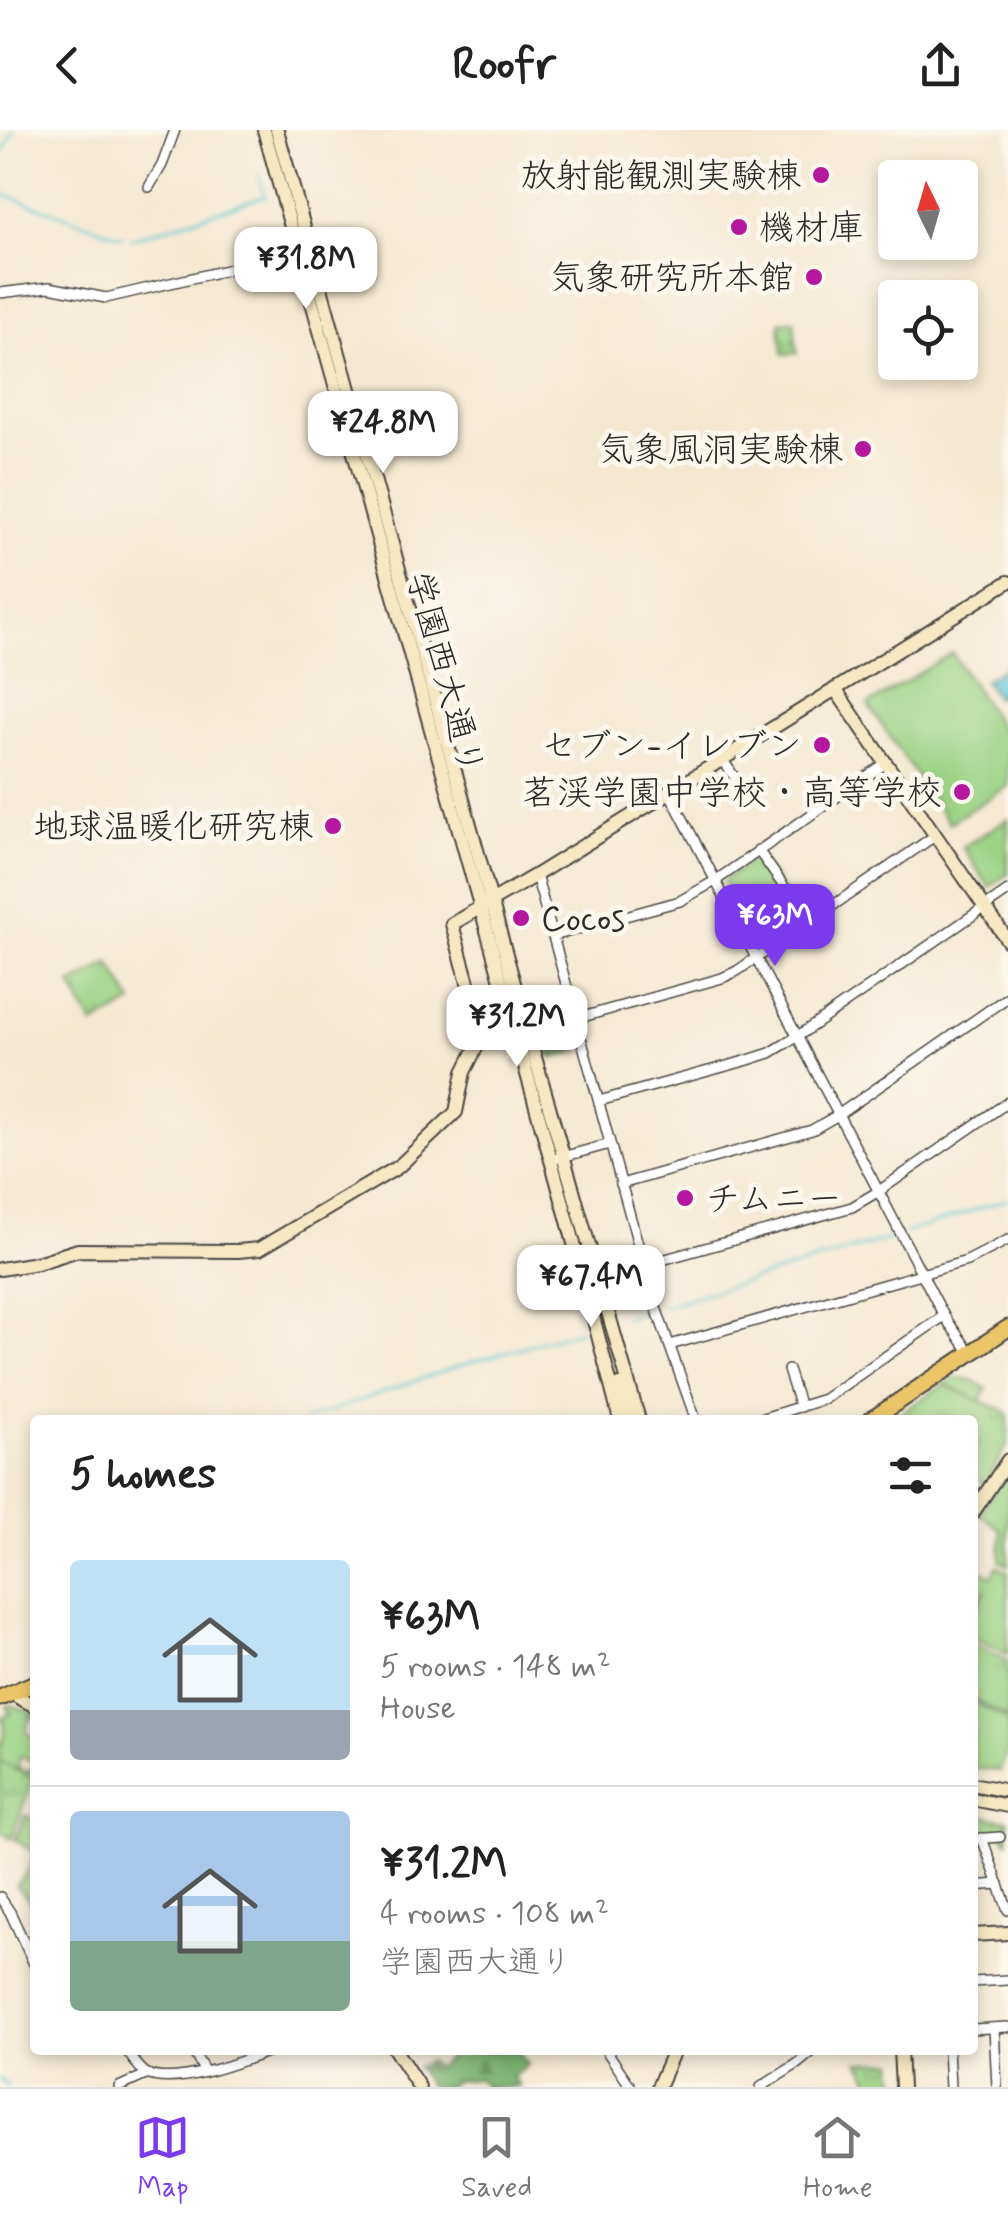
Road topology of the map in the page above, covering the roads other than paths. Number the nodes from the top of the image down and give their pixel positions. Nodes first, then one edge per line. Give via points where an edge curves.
1 (175, 130) edge
2 (264, 130) edge
3 (277, 130) edge
4 (149, 187) dead end
5 (305, 251) junction
6 (0, 293) edge
7 (1008, 582) edge
8 (836, 689) junction
9 (722, 759) junction
10 (886, 763) junction
11 (669, 792) junction
12 (749, 798) dead end
13 (936, 835) junction
14 (758, 850) junction
15 (536, 875) junction
16 (715, 880) junction
17 (1008, 892) edge
18 (486, 905) junction
19 (985, 907) junction
20 (809, 922) junction
21 (553, 936) junction
22 (1008, 940) edge
23 (756, 958) junction
24 (1008, 997) edge
25 (575, 1018) junction
26 (798, 1036) junction
27 (599, 1101) junction
28 (1008, 1102) edge
29 (838, 1114) junction
30 (610, 1144) junction
31 (557, 1158) junction
32 (622, 1184) junction
33 (880, 1191) junction
34 (577, 1230) junction
35 (1008, 1240) edge
36 (644, 1265) junction
37 (0, 1268) edge
38 (922, 1273) junction
39 (944, 1316) junction
40 (1008, 1328) edge
41 (670, 1345) junction
42 (971, 1354) junction
43 (788, 1370) dead end
44 (800, 1407) junction
45 (619, 1415) edge
46 (629, 1415) edge
47 (638, 1415) edge
48 (694, 1415) edge
49 (774, 1415) edge
50 (878, 1415) edge
51 (1008, 1460) edge
52 (978, 1505) edge
53 (30, 1685) edge
54 (3, 1693) edge
55 (30, 1704) edge
56 (978, 1785) edge
57 (1008, 1791) edge
58 (978, 1800) edge
59 (1008, 1806) edge
60 (1000, 1837) dead end
61 (978, 1838) edge
62 (999, 1884) junction
63 (978, 1886) edge
64 (0, 1898) edge
65 (1008, 1910) edge
66 (1008, 1933) edge
67 (978, 1935) edge
68 (30, 1955) edge
69 (1008, 1980) edge
70 (978, 1982) edge
71 (1008, 2027) edge
72 (978, 2028) edge
73 (994, 2028) junction
74 (131, 2055) edge
75 (195, 2055) edge
76 (257, 2055) edge
77 (399, 2055) edge
78 (609, 2055) edge
79 (672, 2055) edge
80 (807, 2055) edge
81 (900, 2055) edge
82 (948, 2055) edge
83 (1008, 2055) edge
84 (996, 2057) junction
85 (205, 2072) junction
86 (148, 2074) junction
87 (188, 2082) edge
88 (1008, 2084) edge
89 (119, 2087) edge
90 (419, 2087) edge
91 (631, 2087) edge
92 (658, 2087) edge
93 (762, 2087) edge
94 (902, 2087) edge
95 (950, 2087) edge
96 (995, 2087) edge

1 - 4 street
2 - 5 main road, 学園西大通り
3 - 5 main road, 学園西大通り
5 - 6 street via 106,298 48,288
5 - 18 main road, 学園西大通り
7 - 8 main road
8 - 9 main road
8 - 10 main road
9 - 11 main road
9 - 12 street
10 - 13 main road
10 - 14 street
11 - 15 main road
11 - 16 street
13 - 19 main road
13 - 20 street
14 - 16 street
14 - 20 street
15 - 18 main road
15 - 21 street
16 - 21 street via 680,901
16 - 23 street
17 - 19 street
18 - 31 main road, 学園西大通り
18 - 37 main road via 452,924 481,1030 456,1112 388,1176 259,1248 78,1250
19 - 22 main road
19 - 26 street
20 - 23 street
21 - 25 street
23 - 25 street via 722,978
23 - 26 street
24 - 29 street
25 - 27 street
26 - 27 street via 770,1053
26 - 29 street
27 - 30 street
28 - 33 street
29 - 32 street via 788,1138
29 - 33 street
30 - 31 street
30 - 32 street
31 - 34 main road, 学園西大通り
32 - 36 street
33 - 36 street via 852,1207
33 - 38 street
34 - 45 main road, 学園西大通り
34 - 46 main road, 学園西大通り
34 - 47 main road, 学園西大通り
35 - 38 street
36 - 41 street
38 - 39 street
38 - 41 street
39 - 42 street
39 - 44 street via 824,1399
40 - 42 highway
41 - 48 street
42 - 50 highway
43 - 44 street
44 - 49 street
51 - 52 main road
53 - 54 highway
54 - 55 main road
56 - 57 main road
58 - 59 main road
60 - 61 street
61 - 62 street
62 - 63 street
62 - 65 street
64 - 68 street
66 - 67 main road
69 - 70 street
71 - 73 street
72 - 73 street
73 - 84 street
74 - 86 street
75 - 85 street
76 - 85 street
77 - 90 main road
78 - 91 street
79 - 92 main road
80 - 93 street
81 - 94 main road
82 - 95 street
83 - 84 street
84 - 96 street
85 - 87 street
86 - 87 street
86 - 89 street
88 - 96 street

